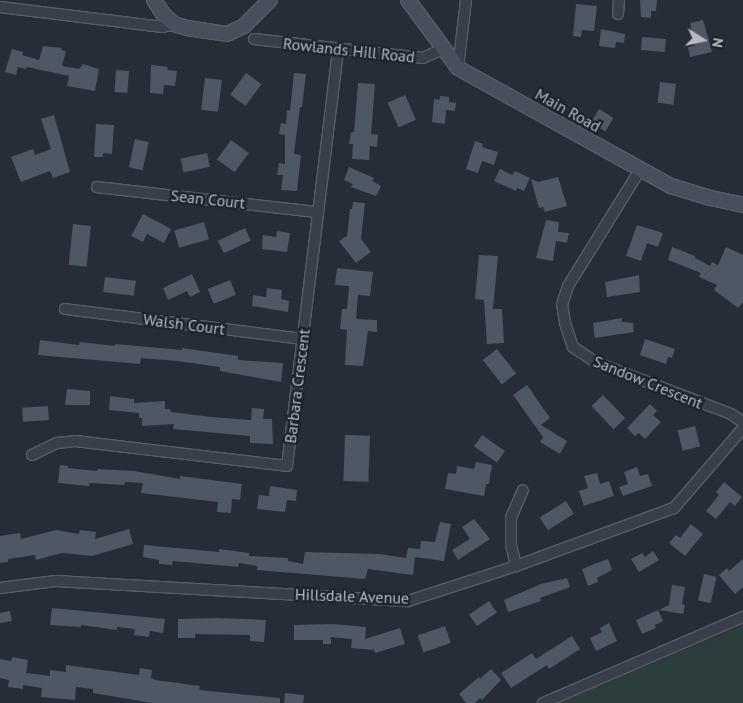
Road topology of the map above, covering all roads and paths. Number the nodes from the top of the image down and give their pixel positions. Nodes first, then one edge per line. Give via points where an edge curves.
1 (154, 0) edge
2 (270, 0) edge
3 (408, 0) edge
4 (466, 0) edge
5 (618, 0) edge
6 (0, 7) edge
7 (618, 14) dead end
8 (174, 24) junction
9 (254, 39) dead end
10 (338, 48) junction
11 (442, 49) junction
12 (458, 68) junction
13 (640, 170) junction
14 (97, 187) dead end
15 (743, 205) edge
16 (318, 212) junction
17 (65, 309) dead end
18 (302, 340) junction
19 (743, 422) edge
20 (743, 428) edge
21 (32, 455) dead end
22 (523, 490) dead end
23 (516, 566) junction
24 (0, 588) edge
25 (743, 617) edge
26 (543, 703) edge

1 - 8 main road
2 - 8 main road via 244,26 227,34
3 - 11 main road, Main Road
4 - 12 street
5 - 7 street
6 - 8 street via 163,28
9 - 10 street, Rowlands Hill Road
10 - 11 street, Rowlands Hill Road via 424,58
10 - 16 street, Barbara Crescent
11 - 12 main road, Main Road
12 - 13 main road, Main Road
13 - 15 main road, Main Road via 688,193
13 - 19 street, Sandow Crescent via 568,286 562,304 573,347 595,362 730,414
14 - 16 street, Sean Court
16 - 18 street, Barbara Crescent
17 - 18 street, Walsh Court
18 - 21 street, Barbara Crescent via 287,466 75,441 57,443
20 - 23 street, Hillsdale Avenue via 674,508
22 - 23 street via 511,518 511,545
23 - 24 street, Hillsdale Avenue via 408,601 56,581
25 - 26 street

